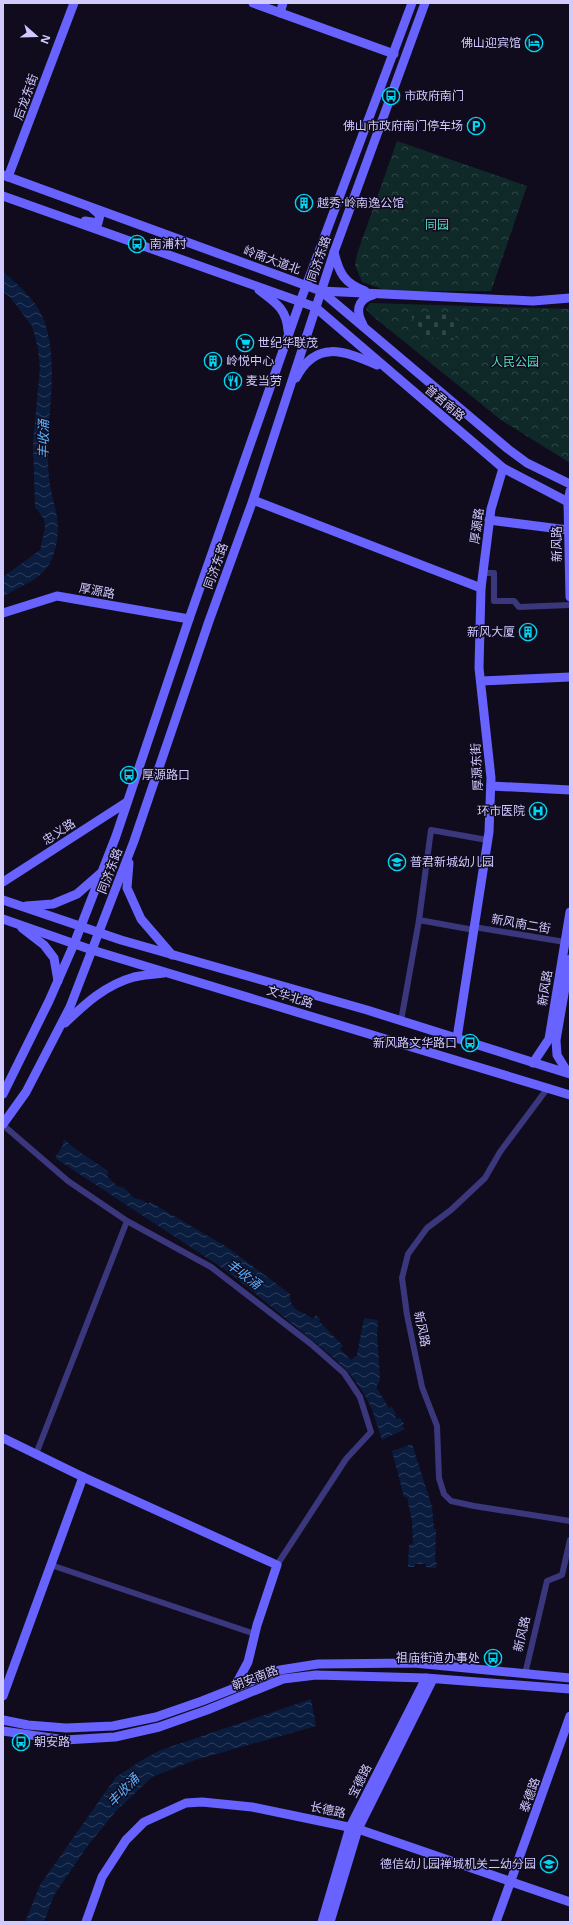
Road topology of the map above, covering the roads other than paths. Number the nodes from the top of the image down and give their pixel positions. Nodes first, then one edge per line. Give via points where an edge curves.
1 (74, 3) edge
2 (253, 3) edge
3 (284, 3) edge
4 (412, 3) edge
5 (425, 3) edge
6 (280, 13) junction
7 (394, 54) junction
8 (6, 176) edge
9 (3, 196) edge
10 (92, 208) junction
11 (53, 214) junction
12 (334, 252) junction
13 (251, 285) junction
14 (306, 285) junction
15 (321, 291) junction
16 (376, 294) junction
17 (570, 298) edge
18 (300, 302) junction
19 (315, 307) junction
20 (365, 330) junction
21 (289, 335) junction
22 (386, 368) junction
23 (286, 397) junction
24 (503, 468) junction
25 (570, 484) edge
26 (570, 491) edge
27 (252, 500) junction
28 (569, 502) edge
29 (489, 520) junction
30 (568, 530) junction
31 (483, 573) junction
32 (481, 588) junction
33 (570, 597) edge
34 (570, 605) edge
35 (3, 614) edge
36 (189, 619) junction
37 (570, 677) edge
38 (481, 681) junction
39 (490, 786) junction
40 (570, 790) edge
41 (127, 802) junction
42 (487, 840) junction
43 (129, 855) junction
44 (102, 872) junction
45 (3, 882) edge
46 (3, 900) edge
47 (20, 906) junction
48 (570, 912) edge
49 (3, 919) edge
50 (419, 920) junction
51 (14, 923) junction
52 (81, 927) junction
53 (474, 928) junction
54 (99, 932) junction
55 (565, 942) junction
56 (74, 944) junction
57 (92, 950) junction
58 (172, 955) junction
59 (570, 963) edge
60 (168, 973) junction
61 (58, 981) junction
62 (401, 1021) junction
63 (58, 1030) junction
64 (456, 1038) junction
65 (533, 1063) junction
66 (569, 1073) edge
67 (547, 1089) junction
68 (3, 1094) edge
69 (570, 1095) edge
70 (3, 1124) edge
71 (127, 1221) junction
72 (3, 1438) edge
73 (36, 1454) junction
74 (83, 1477) junction
75 (570, 1521) edge
76 (570, 1540) edge
77 (51, 1564) junction
78 (277, 1565) junction
79 (255, 1634) junction
80 (525, 1674) junction
81 (570, 1678) edge
82 (430, 1679) junction
83 (234, 1688) junction
84 (570, 1689) edge
85 (3, 1696) edge
86 (570, 1716) edge
87 (3, 1720) edge
88 (3, 1731) edge
89 (354, 1828) junction
90 (102, 1878) junction
91 (511, 1882) junction
92 (570, 1902) edge
93 (86, 1922) edge
94 (89, 1922) edge
95 (322, 1922) edge
96 (330, 1922) edge
97 (496, 1922) edge
98 (501, 1922) edge

1 - 8 main road, 后龙东街
2 - 6 main road
3 - 6 main road
4 - 7 main road, 同济东路
5 - 12 main road, 同济东路
6 - 7 main road
7 - 14 main road, 同济东路
8 - 10 main road, 岭南大道北
9 - 11 main road
10 - 11 main road via 100,215 98,223 66,214
10 - 14 main road, 岭南大道北
11 - 13 main road
12 - 15 main road, 同济东路
12 - 16 main road via 341,274 356,288
13 - 18 main road
13 - 21 main road via 279,306 288,319
14 - 15 main road, 岭南大道北
14 - 18 main road, 同济东路
15 - 16 main road, 岭南大道北
15 - 19 main road, 同济东路
15 - 20 main road, 普君南路
16 - 17 main road, 岭南大道北 via 533,301
16 - 20 main road via 360,301 358,317
18 - 19 main road
18 - 21 main road, 同济东路
19 - 22 main road, 普君南路
19 - 23 main road, 同济东路
20 - 25 main road, 普君南路 via 508,449 527,463
21 - 36 main road, 同济东路
22 - 23 main road via 343,352 329,351 313,355 300,370
22 - 24 main road, 普君南路
23 - 27 main road, 同济东路
24 - 28 main road, 普君南路
24 - 29 main road, 厚源路
26 - 28 main road, 新风路
27 - 32 main road
27 - 43 main road, 同济东路
28 - 30 main road, 新风路
29 - 30 main road
29 - 31 main road, 厚源路
30 - 33 main road, 新风路
31 - 32 main road, 厚源路
31 - 34 street via 494,573 494,600 514,601 519,607
32 - 38 main road, 厚源东街
35 - 36 main road, 厚源路 via 57,596
36 - 41 main road, 同济东路
37 - 38 main road
38 - 39 main road, 厚源东街
39 - 40 main road
39 - 42 main road, 厚源东街
41 - 44 main road, 同济东路
41 - 45 main road, 忠义路
42 - 50 street via 431,830
42 - 53 main road, 厚源东街
43 - 54 main road, 同济东路
43 - 58 main road via 127,888 141,919
44 - 47 main road via 77,894 53,904
44 - 52 main road, 同济东路
46 - 47 main road, 文华北路
47 - 52 main road, 文华北路
48 - 55 main road, 新风路
49 - 51 main road, 文华北路
50 - 53 street, 新风南二街
50 - 62 street
51 - 56 main road, 文华北路
51 - 61 main road via 44,945 54,958
52 - 54 main road, 文华北路
52 - 56 main road, 同济东路
53 - 55 street, 新风南二街
53 - 64 main road, 厚源东街
54 - 57 main road, 同济东路
54 - 58 main road, 文华北路
55 - 65 main road, 新风路 via 549,1039
56 - 57 main road, 文华北路
56 - 61 main road, 同济东路
57 - 60 main road, 文华北路
57 - 63 main road, 同济东路 via 70,1007
58 - 62 main road, 文华北路
59 - 66 main road, 新风路 via 556,1040 557,1055
60 - 63 main road via 134,977 111,986 87,1002
60 - 67 main road, 文华北路
61 - 68 main road, 同济东路
62 - 64 main road, 文华北路
63 - 70 main road, 同济东路 via 26,1092
64 - 65 main road, 文华北路
65 - 66 main road, 文华北路
67 - 69 main road, 文华北路
67 - 75 street, 新风路 via 500,1152 485,1178 451,1210 427,1228 408,1254 402,1278 422,1387 437,1426 439,1478 444,1494 451,1501 474,1506
70 - 71 street via 68,1181
71 - 73 street
71 - 78 street via 210,1267 252,1298 344,1373 360,1397 371,1432 346,1459
72 - 73 main road
73 - 74 main road
74 - 77 main road
74 - 78 main road
76 - 80 street, 新风路 via 562,1574 547,1581
77 - 79 street
77 - 85 main road
78 - 79 main road
79 - 83 main road via 248,1662
80 - 81 main road, 朝安南路
80 - 83 main road, 朝安南路 via 414,1664 318,1664 280,1670
82 - 84 main road, 朝安南路
82 - 88 main road, 朝安南路 via 316,1675 283,1679 159,1727 115,1737 65,1740
82 - 89 main road, 宝德路
83 - 87 main road, 朝安南路 via 156,1717 113,1726 66,1728
86 - 91 main road, 泰德路
89 - 90 main road, 长德路 via 252,1807 186,1803 144,1822 126,1840
89 - 91 main road, 长德路
89 - 95 main road, 宝德路
89 - 96 main road, 宝德路
90 - 93 main road, 长德路
90 - 94 main road, 长德路 via 104,1884
91 - 92 main road, 长德路
91 - 97 main road, 泰德路
91 - 98 main road, 泰德路

